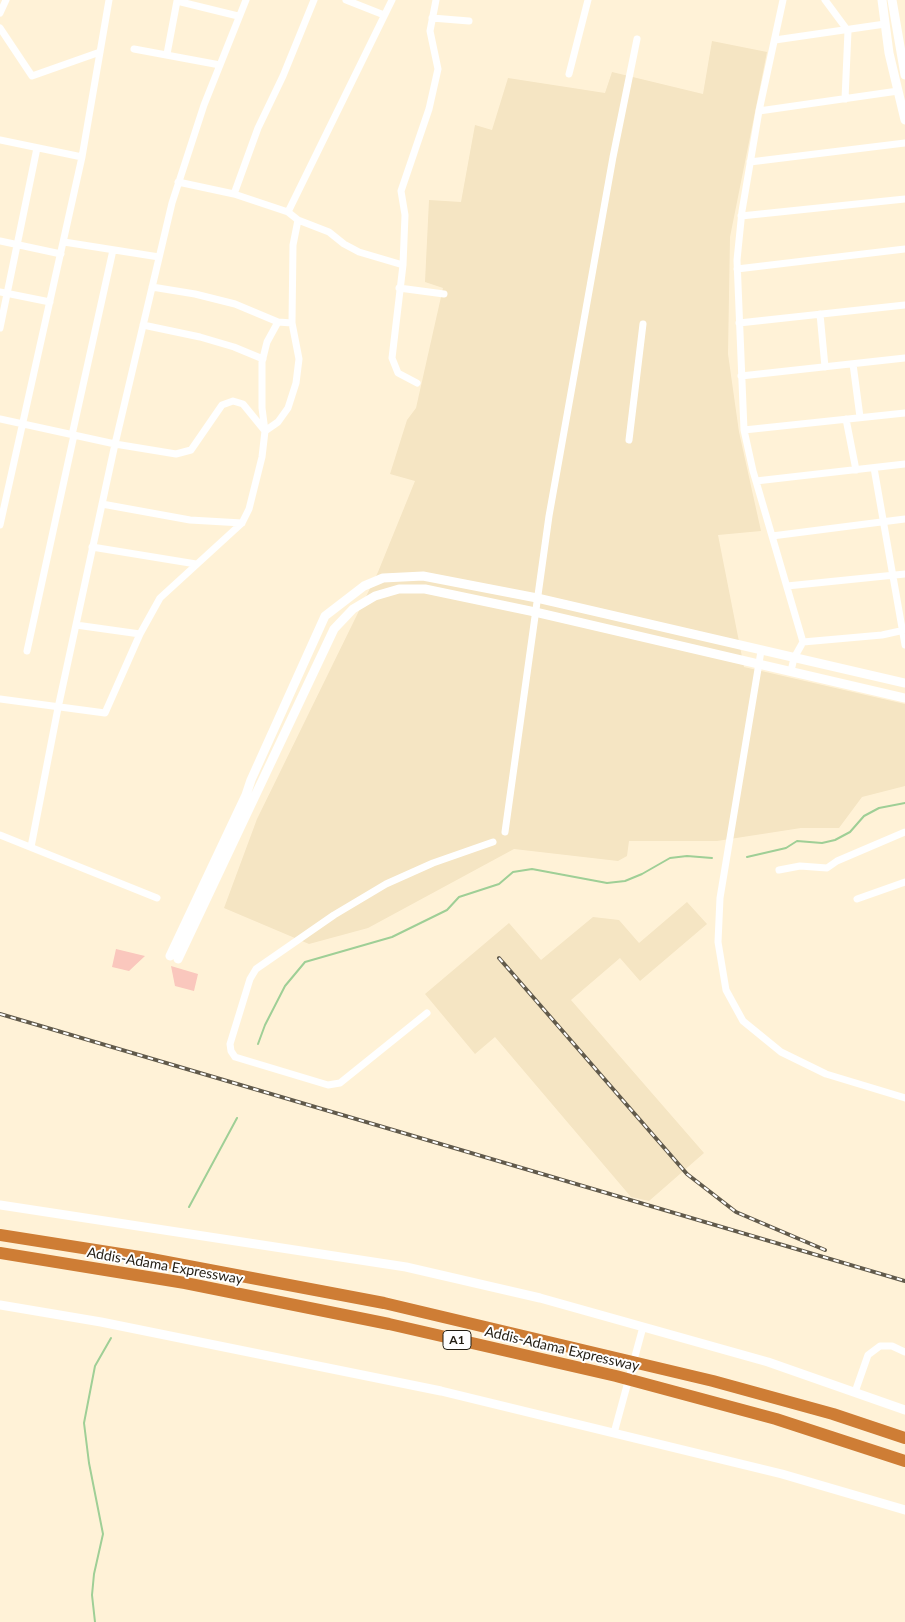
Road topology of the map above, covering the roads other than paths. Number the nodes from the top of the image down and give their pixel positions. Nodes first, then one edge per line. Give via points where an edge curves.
1 (6, 0) edge
2 (109, 0) edge
3 (246, 0) edge
4 (314, 0) edge
5 (346, 0) edge
6 (392, 0) edge
7 (436, 0) edge
8 (588, 0) edge
9 (783, 0) edge
10 (825, 0) edge
11 (882, 0) edge
12 (892, 0) edge
13 (0, 13) edge
14 (384, 15) junction
15 (238, 16) junction
16 (432, 18) junction
17 (469, 21) dead end
18 (885, 24) junction
19 (0, 28) edge
20 (848, 31) junction
21 (637, 39) dead end
22 (775, 40) junction
23 (134, 49) dead end
24 (100, 52) junction
25 (889, 53) junction
26 (167, 54) junction
27 (902, 56) edge
28 (220, 65) junction
29 (569, 74) dead end
30 (905, 75) edge
31 (898, 91) junction
32 (845, 99) junction
33 (759, 111) junction
34 (905, 120) edge
35 (0, 140) edge
36 (905, 143) edge
37 (37, 148) junction
38 (82, 157) junction
39 (750, 162) junction
40 (178, 182) junction
41 (234, 194) junction
42 (905, 199) edge
43 (288, 212) junction
44 (741, 216) junction
45 (298, 220) junction
46 (0, 241) edge
47 (64, 242) junction
48 (17, 244) junction
49 (905, 249) edge
50 (113, 250) junction
51 (61, 254) junction
52 (159, 257) junction
53 (403, 265) junction
54 (737, 269) junction
55 (152, 287) junction
56 (398, 288) junction
57 (4, 292) edge
58 (444, 294) dead end
59 (50, 302) junction
60 (905, 305) edge
61 (820, 314) junction
62 (278, 322) junction
63 (292, 323) junction
64 (739, 323) junction
65 (643, 324) dead end
66 (143, 325) junction
67 (0, 328) edge
68 (905, 358) edge
69 (262, 359) junction
70 (853, 364) junction
71 (825, 367) junction
72 (741, 376) junction
73 (417, 383) dead end
74 (905, 412) edge
75 (860, 417) junction
76 (0, 419) edge
77 (846, 419) junction
78 (22, 424) junction
79 (744, 430) junction
80 (265, 431) junction
81 (73, 435) junction
82 (629, 440) dead end
83 (115, 444) junction
84 (905, 464) edge
85 (874, 468) junction
86 (856, 470) junction
87 (756, 481) junction
88 (102, 504) junction
89 (905, 520) edge
90 (884, 522) junction
91 (242, 523) junction
92 (0, 525) edge
93 (772, 536) junction
94 (92, 547) junction
95 (196, 564) junction
96 (905, 574) edge
97 (893, 575) junction
98 (787, 586) junction
99 (537, 598) junction
100 (535, 612) junction
101 (76, 625) junction
102 (904, 630) edge
103 (140, 634) junction
104 (803, 642) junction
105 (905, 645) edge
106 (27, 651) dead end
107 (761, 651) junction
108 (794, 658) junction
109 (759, 663) junction
110 (791, 671) junction
111 (905, 683) edge
112 (905, 698) edge
113 (0, 699) edge
114 (58, 708) junction
115 (505, 832) dead end
116 (905, 832) edge
117 (0, 835) edge
118 (493, 842) dead end
119 (31, 847) junction
120 (779, 870) dead end
121 (905, 882) edge
122 (158, 898) dead end
123 (857, 900) dead end
124 (427, 1013) dead end
125 (905, 1098) edge
126 (0, 1204) edge
127 (0, 1235) edge
128 (0, 1253) edge
129 (0, 1305) edge
130 (644, 1327) junction
131 (905, 1352) edge
132 (855, 1392) junction
133 (905, 1410) edge
134 (614, 1433) junction
135 (905, 1438) edge
136 (905, 1462) edge
137 (905, 1510) edge

1 - 13 street
2 - 24 street
3 - 15 street
4 - 41 street via 258,128
5 - 14 street
6 - 14 street
7 - 16 street
8 - 29 street
9 - 22 street
10 - 20 street
11 - 18 street
12 - 27 street
14 - 43 street
15 - 26 street via 177,1
15 - 28 street
16 - 17 street
16 - 53 street via 430,31 438,68 429,108 402,188 405,215
18 - 20 street
18 - 25 street
19 - 24 street via 32,76
20 - 22 street
20 - 32 street
21 - 99 street via 565,423
22 - 33 street
23 - 26 street
24 - 38 street
25 - 27 street
25 - 31 street
26 - 28 street
27 - 30 street
28 - 40 street
31 - 32 street
31 - 34 street
32 - 33 street
33 - 39 street
35 - 37 street
36 - 39 street
37 - 38 street
37 - 48 street
38 - 47 street
39 - 44 street
40 - 41 street
40 - 52 street
41 - 43 street
42 - 44 street
43 - 45 street
44 - 54 street
45 - 53 street via 317,226 359,252
45 - 63 street via 293,245
46 - 48 street
47 - 50 street
47 - 51 street
48 - 51 street
48 - 57 street
49 - 54 street
50 - 52 street
50 - 81 street
51 - 59 street
52 - 55 street
53 - 56 street
54 - 64 street
55 - 62 street via 235,304
55 - 66 street
56 - 58 street
56 - 73 street via 392,358 398,373
57 - 59 street
57 - 67 street
59 - 78 street
60 - 61 street
61 - 64 street
61 - 71 street
62 - 63 street
62 - 69 street via 266,342
63 - 80 street via 299,360 296,383 288,408 278,422
64 - 72 street
65 - 82 street
66 - 69 street via 200,337
66 - 83 street
68 - 70 street
69 - 80 street
70 - 71 street
70 - 75 street
71 - 72 street
72 - 79 street
74 - 75 street
75 - 77 street
76 - 78 street
77 - 79 street
77 - 86 street
78 - 81 street
78 - 92 street
79 - 87 street
80 - 83 street via 243,404 233,402 222,404 200,441 184,453
80 - 91 street via 249,509
81 - 83 street
81 - 106 street
83 - 88 street
84 - 85 street
85 - 86 street
85 - 90 street
86 - 87 street
87 - 93 street
88 - 91 street via 190,520
88 - 94 street
89 - 90 street
90 - 93 street
90 - 97 street
91 - 95 street
93 - 98 street
94 - 95 street
94 - 101 street
95 - 103 street via 160,598
96 - 97 street
97 - 98 street
97 - 102 street
98 - 104 street
99 - 100 street
99 - 100 street via 423,576 405,576 383,578 364,586 325,616 174,957 334,629 353,609 375,596 399,589 425,589
99 - 107 street
100 - 109 street
100 - 115 street
101 - 103 street
101 - 114 street
102 - 104 street
102 - 105 street
103 - 114 street via 105,713
104 - 108 street
107 - 108 street
107 - 109 street
108 - 110 street
108 - 111 street
109 - 110 street
109 - 125 street via 722,886 718,942 726,990 743,1021 781,1052 826,1074
110 - 112 street
113 - 114 street
114 - 119 street
116 - 120 street via 827,868 800,866
117 - 119 street
118 - 124 street via 433,862 386,884 334,915 256,969 230,1044 231,1051 235,1057 328,1085 340,1083
119 - 122 street
121 - 123 street
126 - 130 street via 406,1267 540,1298
127 - 135 highway, Addis-Adama Expressway / A1 via 146,1258 384,1304 713,1381 833,1414
128 - 136 highway, Addis-Adama Expressway / A1 via 185,1283 389,1324 616,1376 776,1419
129 - 134 street via 101,1322 441,1391
130 - 132 street via 768,1362
130 - 134 street
131 - 132 street via 892,1346 880,1346 868,1355
132 - 133 street
134 - 137 street via 782,1474

